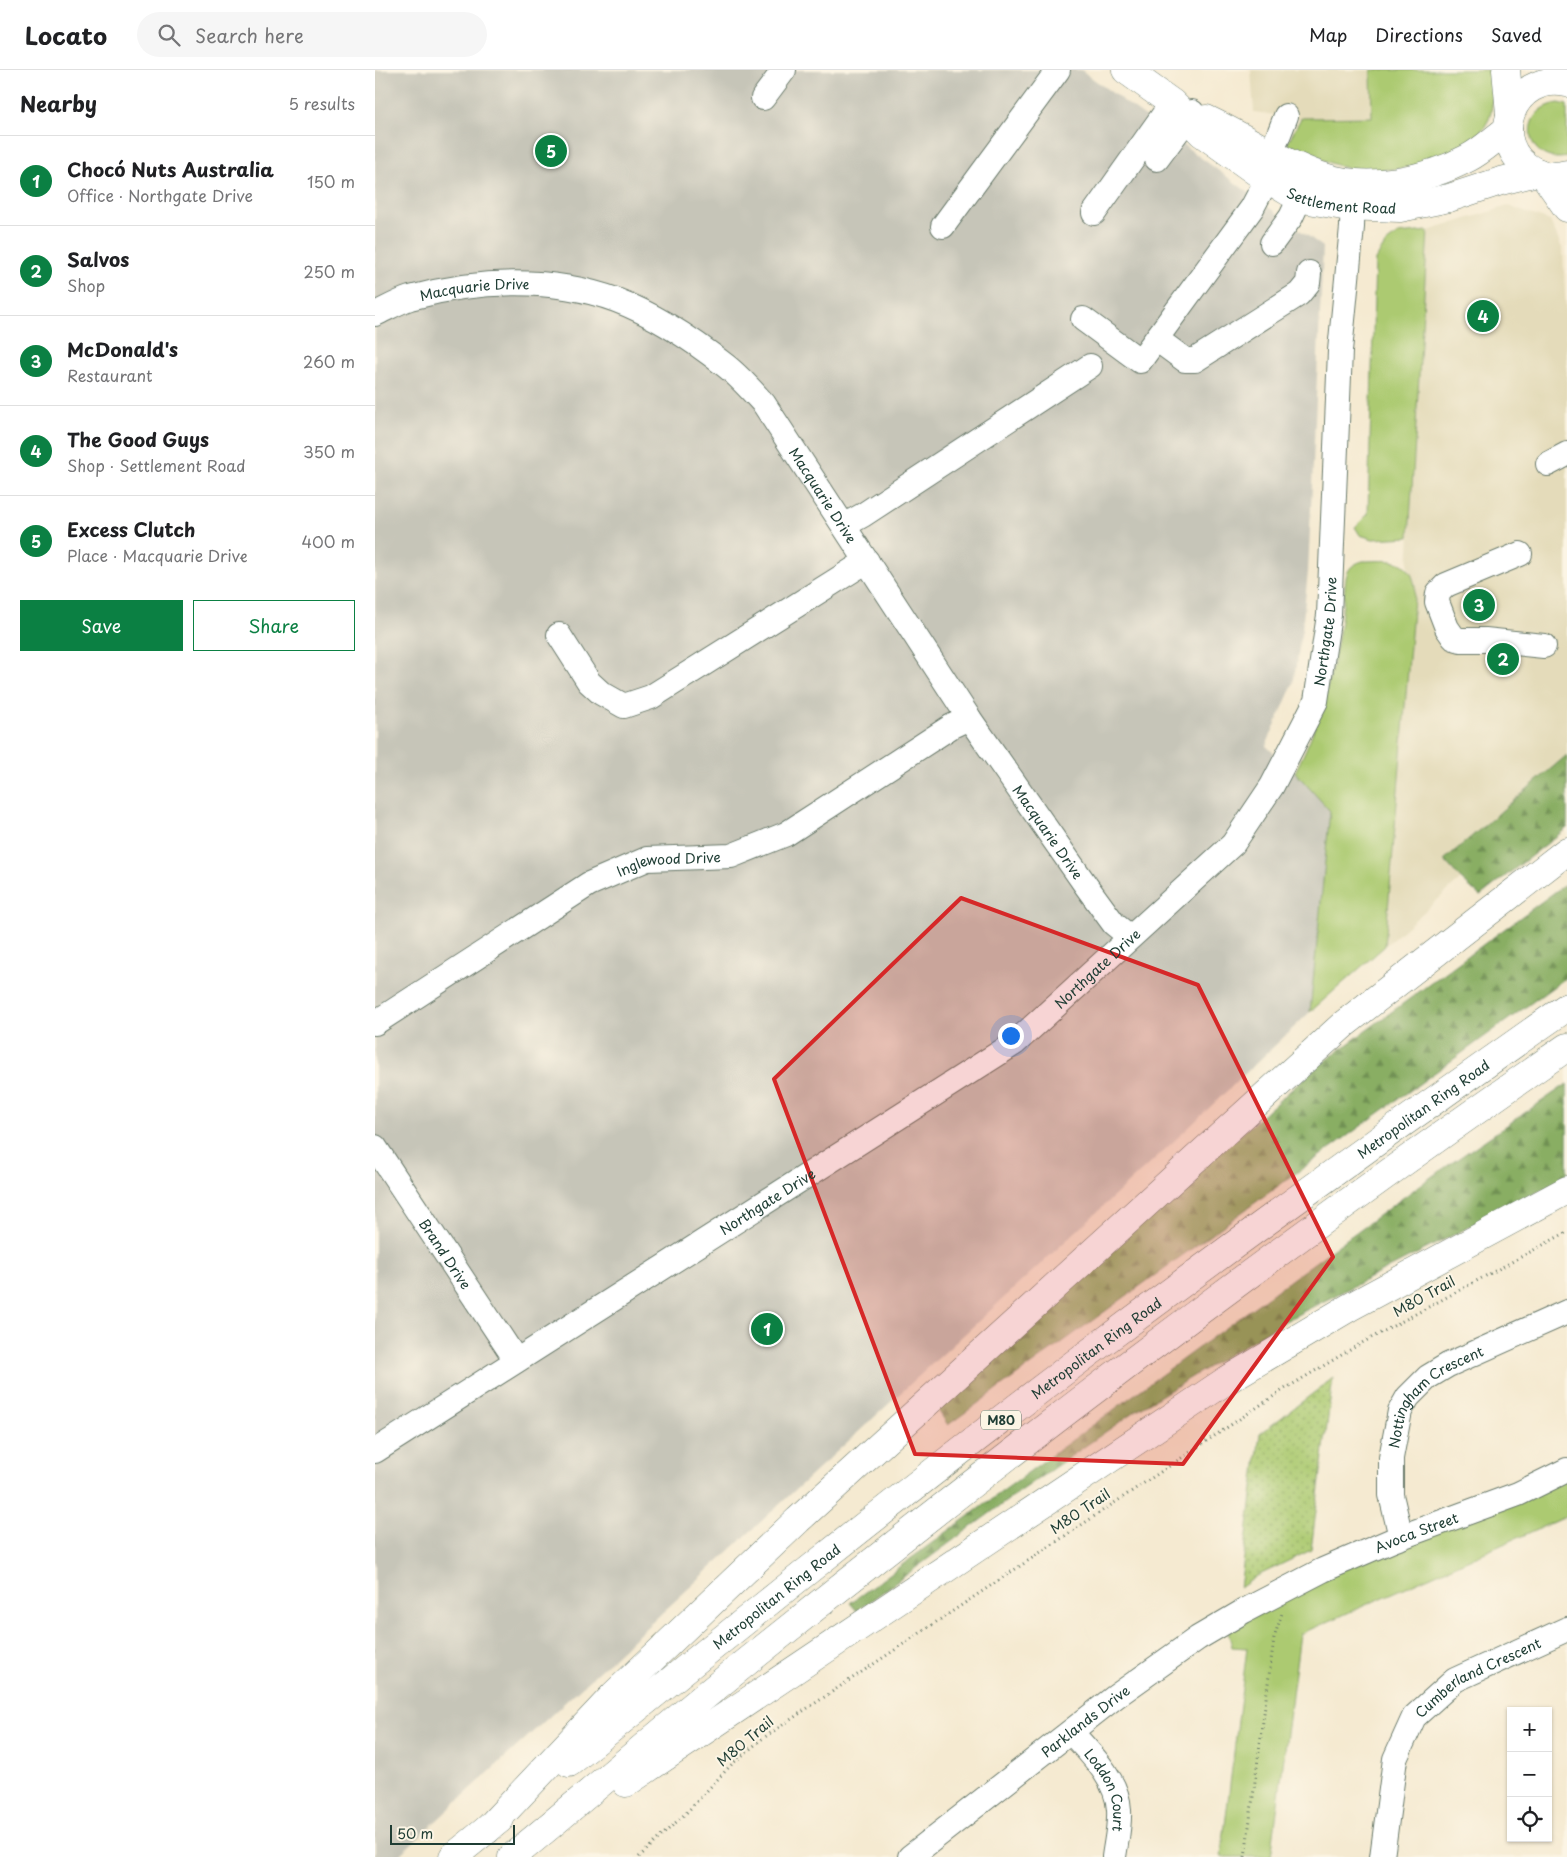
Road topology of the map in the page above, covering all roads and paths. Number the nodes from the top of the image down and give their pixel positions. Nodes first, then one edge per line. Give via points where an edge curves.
1 (784, 70) edge
2 (1058, 70) edge
3 (1126, 70) edge
4 (1506, 70) edge
5 (1562, 78) edge
6 (763, 98) dead end
7 (1184, 111) junction
8 (1286, 116) dead end
9 (1509, 121) junction
10 (1157, 158) dead end
11 (1268, 166) junction
12 (1311, 172) junction
13 (1549, 174) edge
14 (1353, 194) junction
15 (1567, 208) edge
16 (1094, 213) dead end
17 (943, 226) dead end
18 (1272, 243) dead end
19 (1347, 280) junction
20 (375, 314) edge
21 (1083, 320) dead end
22 (1166, 346) dead end
23 (1090, 366) dead end
24 (1567, 454) edge
25 (1567, 461) edge
26 (845, 525) junction
27 (1520, 554) dead end
28 (867, 561) junction
29 (559, 635) dead end
30 (1545, 641) dead end
31 (969, 718) junction
32 (1567, 850) edge
33 (1130, 937) junction
34 (1567, 1007) edge
35 (375, 1023) edge
36 (1567, 1047) edge
37 (375, 1147) edge
38 (1567, 1190) edge
39 (1567, 1232) edge
40 (1567, 1312) edge
41 (516, 1360) junction
42 (375, 1451) edge
43 (1566, 1471) edge
44 (1401, 1537) junction
45 (1291, 1586) junction
46 (1271, 1597) joint
47 (1567, 1629) edge
48 (1071, 1732) junction
49 (487, 1830) junction
50 (517, 1853) edge
51 (453, 1857) edge
52 (639, 1857) edge
53 (910, 1857) edge
54 (1114, 1857) edge
55 (1245, 1857) edge
56 (1382, 1857) edge

1 - 6 street
2 - 17 street
3 - 7 main road, Settlement Road
4 - 9 main road
5 - 9 main road, Settlement Road via 1536,85 1520,97
7 - 10 street
7 - 11 main road, Settlement Road via 1226,128
7 - 16 street
8 - 11 street
9 - 13 main road via 1509,138 1516,155 1529,168
9 - 14 main road, Settlement Road via 1470,158 1426,176
11 - 12 main road, Settlement Road
11 - 14 main road, Settlement Road via 1289,192 1309,200
11 - 21 street via 1252,208 1140,361
12 - 14 main road, Settlement Road
12 - 18 street via 1294,211
13 - 14 main road, Settlement Road via 1501,180 1449,198 1401,208
13 - 15 main road
14 - 19 street, Northgate Drive
19 - 22 street via 1308,278 1305,288 1293,298 1195,360 1185,360
19 - 33 street, Northgate Drive via 1340,351 1329,615 1316,701 1272,786 1233,844
20 - 26 street, Macquarie Drive via 408,299 492,283 537,283 588,293 630,306 689,339 728,367 764,404
23 - 26 street
24 - 25 street via 1548,464
26 - 28 street, Macquarie Drive
27 - 30 street via 1441,588 1437,602 1450,634 1461,640
28 - 29 street via 651,697 624,706 589,682
28 - 31 street, Macquarie Drive
31 - 33 street, Macquarie Drive via 1087,887 1115,924
31 - 35 street, Inglewood Drive via 786,834 731,856 647,859 589,884
32 - 49 main road via 1345,1024 999,1336 798,1520 614,1695
33 - 41 street, Northgate Drive via 1015,1043
34 - 49 main road, Metropolitan Ring Road / M80 via 1415,1113 1076,1363 753,1614
36 - 50 main road, M80 via 1381,1178 1113,1375 743,1664
37 - 41 street, Brand Drive
38 - 50 main road via 1350,1307 1227,1380
39 - 52 path, M80 Trail via 1360,1344 1283,1390 798,1714 732,1764
40 - 44 street, Nottingham Crescent via 1448,1365 1428,1377 1407,1397 1400,1411 1391,1458 1391,1495
41 - 42 street, Northgate Drive
43 - 44 street, Avoca Street via 1509,1498
44 - 45 street, Avoca Street
45 - 46 street, Avoca Street
45 - 55 path via 1274,1638
46 - 48 street, Parklands Drive via 1198,1638
47 - 56 street, Cumberland Crescent via 1455,1680 1414,1717 1395,1759
48 - 53 street, Parklands Drive
48 - 54 street, Loddon Court via 1103,1771 1117,1799 1119,1811
49 - 51 main road, Metropolitan Ring Road / M80

